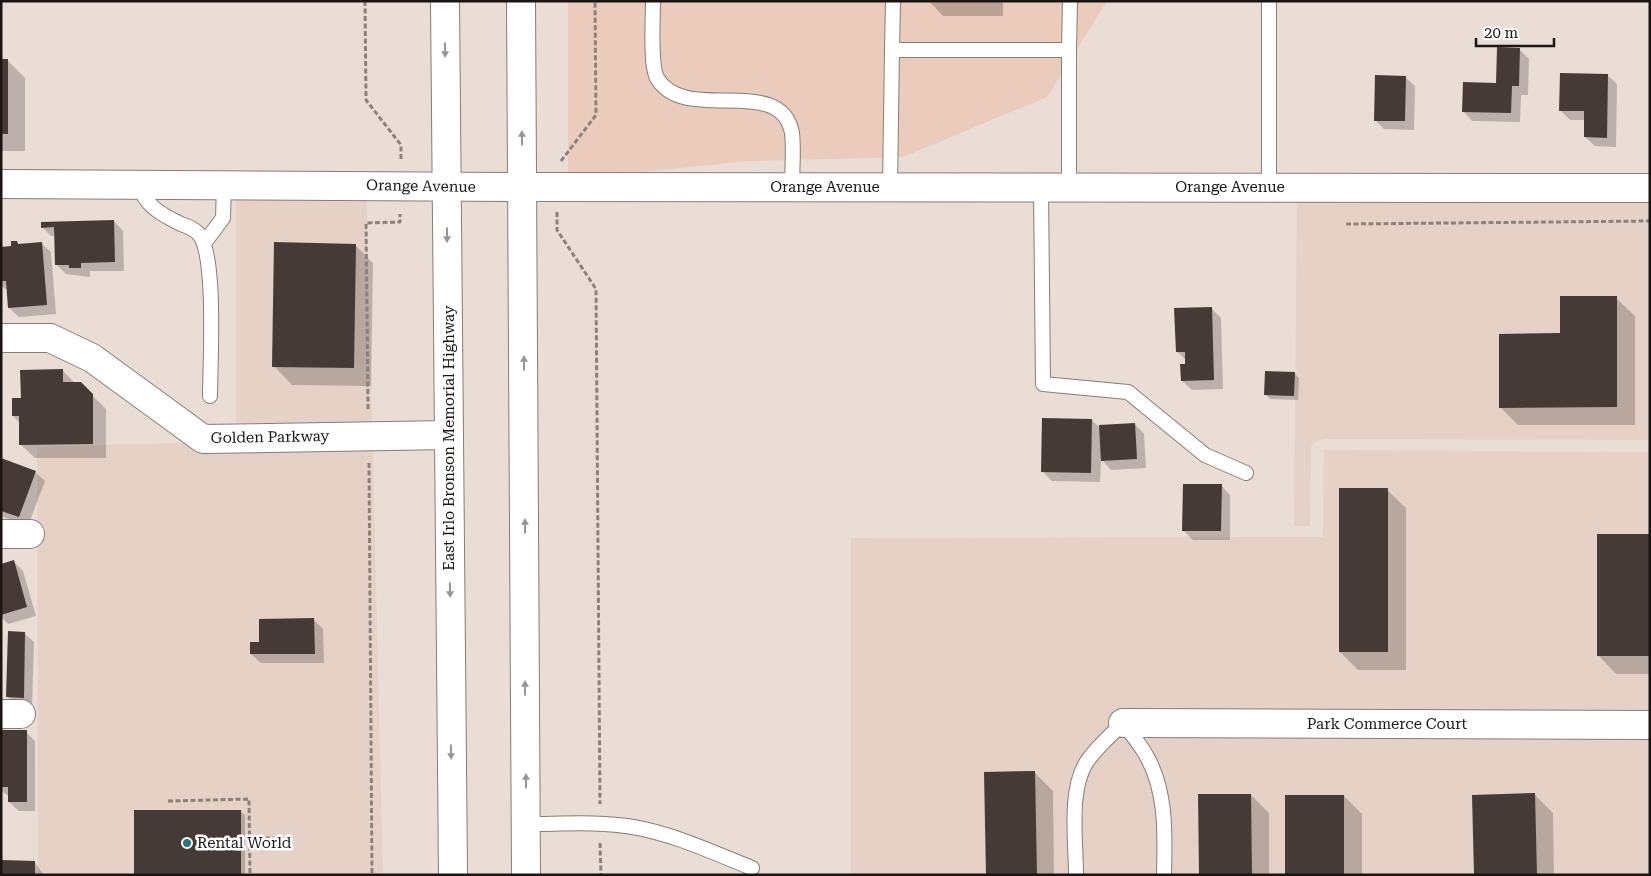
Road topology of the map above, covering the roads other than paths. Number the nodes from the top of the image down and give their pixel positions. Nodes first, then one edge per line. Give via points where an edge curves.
1 (445, 1) edge
2 (521, 1) edge
3 (654, 1) edge
4 (893, 1) edge
5 (1070, 1) edge
6 (1270, 1) edge
7 (892, 50) junction
8 (1069, 50) junction
9 (1, 184) edge
10 (138, 184) junction
11 (224, 185) junction
12 (447, 186) junction
13 (523, 187) junction
14 (792, 187) junction
15 (890, 187) junction
16 (1042, 187) junction
17 (1069, 187) junction
18 (1269, 187) junction
19 (1650, 188) edge
20 (205, 242) junction
21 (1, 338) edge
22 (210, 396) dead end
23 (448, 434) junction
24 (1246, 473) dead end
25 (1, 534) edge
26 (30, 534) dead end
27 (1123, 724) junction
28 (1650, 725) edge
29 (526, 824) junction
30 (752, 868) dead end
31 (452, 875) edge
32 (526, 875) edge
33 (1076, 875) edge
34 (1164, 875) edge

1 -> 12 main road, East Irlo Bronson Memorial Highway
13 -> 2 main road
3 - 14 lane via 656,76 670,93 690,99 759,102 774,108 792,132
4 - 7 lane
5 - 8 lane
6 - 18 lane
7 - 8 lane
7 - 15 lane
8 - 17 lane
9 - 10 main road, Orange Avenue
10 - 11 main road, Orange Avenue
10 - 20 lane via 143,198 152,208 197,231
11 - 12 main road, Orange Avenue
11 - 20 lane via 223,218
12 - 13 main road, Orange Avenue
12 -> 23 main road, East Irlo Bronson Memorial Highway
13 - 14 main road, Orange Avenue
29 -> 13 main road
14 - 15 main road, Orange Avenue
15 - 16 main road, Orange Avenue
16 - 17 main road, Orange Avenue
16 - 24 lane via 1043,384 1128,392 1205,455
17 - 18 main road, Orange Avenue
18 - 19 main road, Orange Avenue
20 - 22 lane via 210,265
21 - 23 main road, Golden Parkway via 50,338 92,358 203,439
23 -> 31 main road, East Irlo Bronson Memorial Highway
25 - 26 main road
27 - 28 main road, Park Commerce Court
27 - 33 lane via 1087,762 1078,780 1075,798
27 - 34 lane via 1146,755 1160,791 1165,827
29 - 30 lane via 633,827 680,840
29 - 32 main road

